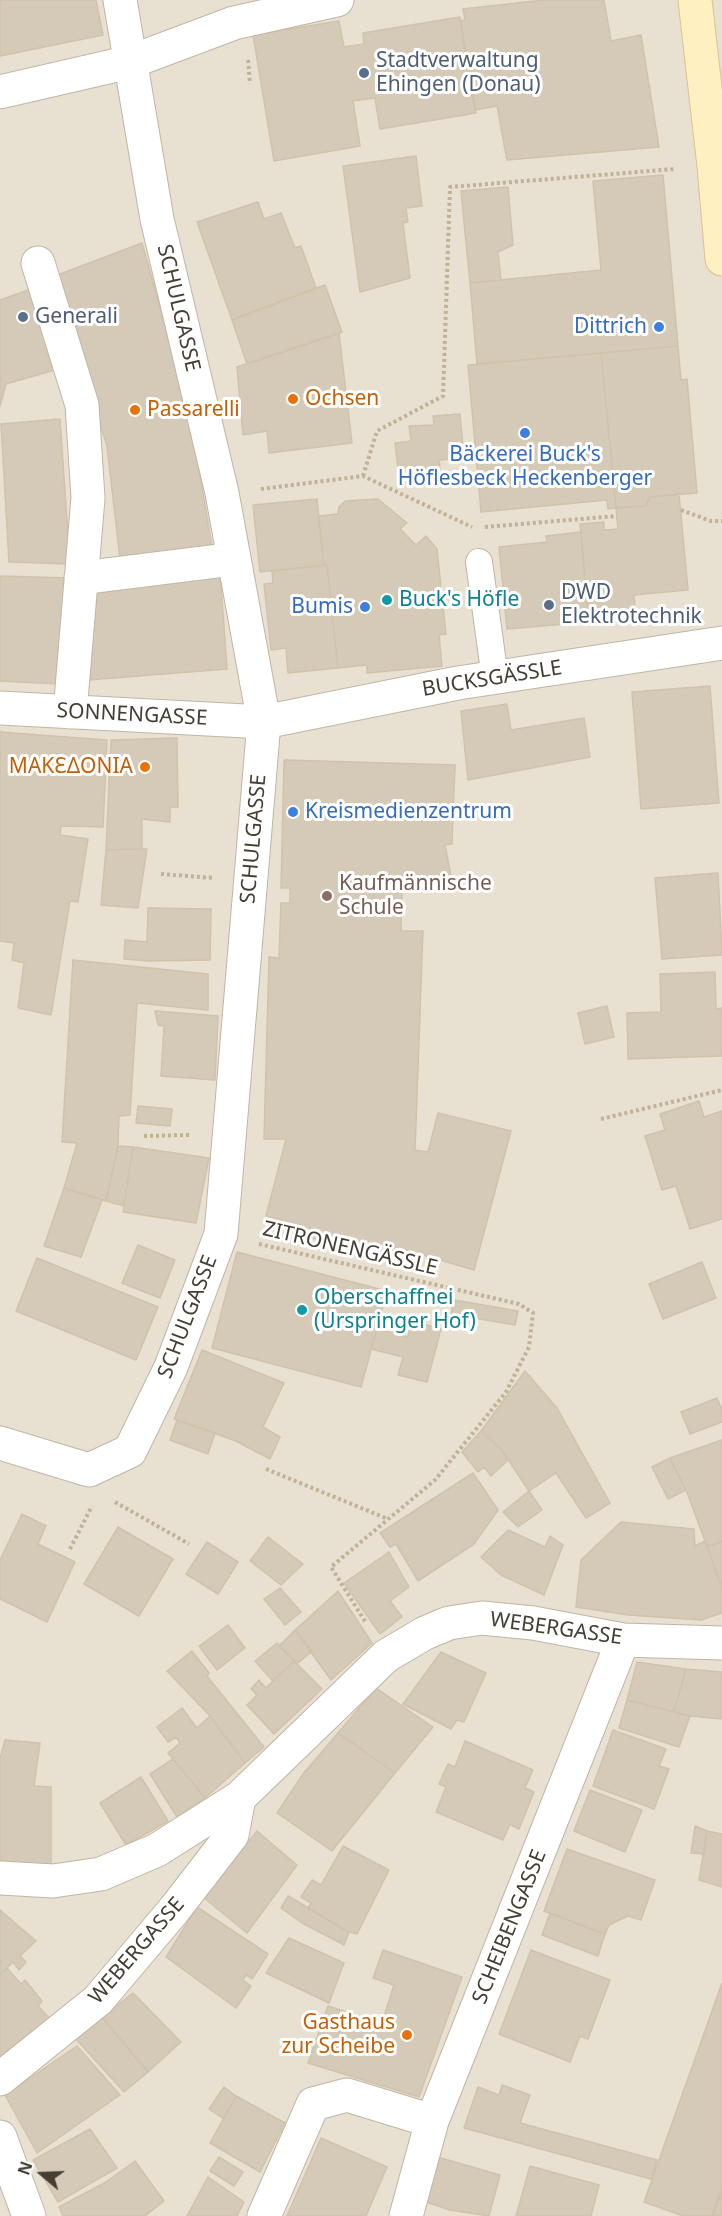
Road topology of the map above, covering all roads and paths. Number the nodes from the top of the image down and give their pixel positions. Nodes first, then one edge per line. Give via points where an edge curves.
1 (120, 0) edge
2 (337, 0) edge
3 (695, 0) edge
4 (130, 62) junction
5 (0, 92) edge
6 (714, 166) junction
7 (722, 258) edge
8 (38, 263) dead end
9 (363, 476) junction
10 (222, 494) junction
11 (681, 510) dead end
12 (616, 516) dead end
13 (722, 521) edge
14 (485, 527) junction
15 (483, 550) joint
16 (234, 559) junction
17 (81, 578) junction
18 (722, 643) edge
19 (495, 678) junction
20 (0, 708) edge
21 (70, 712) junction
22 (264, 722) junction
23 (161, 874) dead end
24 (250, 880) junction
25 (722, 1090) edge
26 (601, 1119) dead end
27 (230, 1135) junction
28 (144, 1136) dead end
29 (220, 1234) junction
30 (0, 1443) edge
31 (266, 1468) dead end
32 (110, 1499) dead end
33 (388, 1519) junction
34 (189, 1544) dead end
35 (623, 1640) junction
36 (722, 1643) edge
37 (386, 1656) junction
38 (239, 1798) junction
39 (0, 1878) edge
40 (0, 2079) edge
41 (432, 2121) junction
42 (0, 2136) edge
43 (29, 2216) edge
44 (264, 2216) edge
45 (406, 2216) edge

1 - 4 street, SCHULGASSE
2 - 4 street via 234,23
3 - 6 street
4 - 5 street
4 - 10 street, SCHULGASSE via 157,219
6 - 7 street
6 - 9 path via 450,187 443,396 378,431
8 - 17 street via 82,405 88,498
9 - 10 path
9 - 14 path via 472,528
10 - 16 street, SCHULGASSE
11 - 13 path
12 - 14 path
14 - 15 path
15 - 19 lane
16 - 17 street
16 - 22 street, SCHULGASSE
17 - 21 street
18 - 19 street, BUCKSGÄSSLE
19 - 22 street, BUCKSGÄSSLE
20 - 21 street, SONNENGASSE
21 - 22 street, SONNENGASSE
22 - 24 street, SCHULGASSE
23 - 24 path
24 - 27 street, SCHULGASSE
25 - 26 path
27 - 28 path
27 - 29 street, SCHULGASSE
29 - 30 street, SCHULGASSE via 171,1367 130,1451 89,1470
29 - 33 path, ZITRONENGÄSSLE via 519,1304 533,1313 529,1347 506,1392 435,1480
31 - 33 path
32 - 34 path
33 - 37 path, ZITRONENGÄSSLE via 331,1567
35 - 36 street, WEBERGASSE
35 - 37 street, WEBERGASSE via 482,1618 449,1623
35 - 41 street, SCHEIBENGASSE
37 - 38 street, WEBERGASSE
38 - 39 street, WEBERGASSE via 157,1850 101,1874 53,1881
38 - 40 street, WEBERGASSE via 232,1834 98,2000
41 - 44 street via 347,2095 313,2104
41 - 45 street, SCHEIBENGASSE
42 - 43 street

